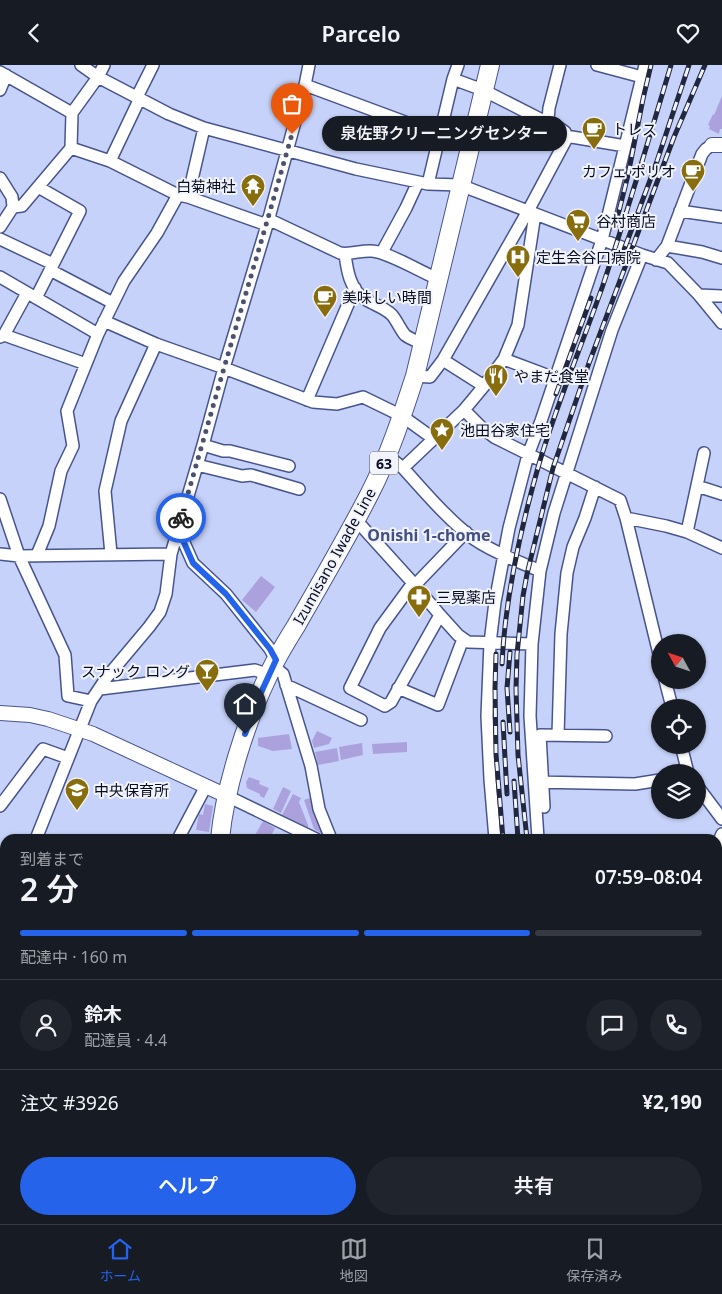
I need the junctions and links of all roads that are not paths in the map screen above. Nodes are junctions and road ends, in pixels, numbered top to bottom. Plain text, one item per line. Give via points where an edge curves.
1 (81, 65) edge
2 (104, 65) edge
3 (153, 65) edge
4 (309, 65) edge
5 (458, 65) edge
6 (490, 65) edge
7 (560, 65) edge
8 (597, 65) edge
9 (645, 65) edge
10 (4, 72) edge
11 (98, 77) junction
12 (642, 77) junction
13 (453, 79) junction
14 (305, 85) junction
15 (0, 90) edge
16 (484, 90) junction
17 (138, 98) junction
18 (72, 113) junction
19 (548, 120) junction
20 (204, 128) junction
21 (440, 135) junction
22 (566, 135) junction
23 (717, 145) edge
24 (625, 146) junction
25 (71, 148) junction
26 (287, 150) junction
27 (110, 161) junction
28 (0, 177) edge
29 (423, 183) junction
30 (460, 185) junction
31 (38, 187) junction
32 (183, 196) junction
33 (13, 207) junction
34 (680, 211) junction
35 (532, 213) junction
36 (722, 217) edge
37 (267, 222) junction
38 (0, 227) edge
39 (0, 239) edge
40 (602, 240) junction
41 (667, 247) junction
42 (382, 252) junction
43 (345, 254) junction
44 (642, 255) junction
45 (722, 258) edge
46 (656, 259) junction
47 (52, 267) junction
48 (0, 277) edge
49 (438, 279) junction
50 (354, 289) junction
51 (31, 295) junction
52 (700, 295) junction
53 (722, 296) edge
54 (113, 303) junction
55 (104, 321) junction
56 (722, 323) edge
57 (98, 334) junction
58 (2, 336) edge
59 (156, 344) junction
60 (422, 344) junction
61 (504, 359) junction
62 (443, 360) junction
63 (86, 364) junction
64 (224, 368) junction
65 (415, 376) junction
66 (549, 376) dead end
67 (484, 386) junction
68 (307, 399) junction
69 (464, 410) junction
70 (402, 416) junction
71 (434, 439) junction
72 (203, 445) junction
73 (704, 453) dead end
74 (528, 455) junction
75 (388, 456) junction
76 (197, 465) junction
77 (289, 467) dead end
78 (403, 468) junction
79 (566, 473) junction
80 (698, 486) junction
81 (595, 487) junction
82 (299, 489) dead end
83 (722, 494) edge
84 (0, 499) edge
85 (626, 518) junction
86 (356, 520) junction
87 (178, 529) junction
88 (466, 532) junction
89 (687, 533) junction
90 (722, 548) edge
91 (0, 554) edge
92 (111, 554) junction
93 (171, 554) junction
94 (37, 555) junction
95 (19, 556) junction
96 (505, 556) junction
97 (540, 571) junction
98 (414, 584) junction
99 (440, 615) junction
100 (654, 634) edge
101 (463, 639) junction
102 (490, 643) junction
103 (532, 645) junction
104 (273, 667) junction
105 (286, 685) junction
106 (398, 688) junction
107 (100, 689) junction
108 (91, 701) junction
109 (0, 713) edge
110 (360, 720) dead end
111 (79, 729) junction
112 (558, 735) junction
113 (606, 736) dead end
114 (68, 758) junction
115 (651, 781) edge
116 (538, 783) junction
117 (206, 786) junction
118 (227, 796) junction
119 (706, 798) edge
120 (0, 806) edge
121 (544, 807) dead end
122 (722, 819) edge
123 (38, 834) edge
124 (181, 834) edge
125 (221, 834) edge
126 (306, 834) edge
127 (329, 834) edge
128 (496, 834) edge
129 (538, 834) edge

1 - 11 street
2 - 11 street
3 - 17 street
4 - 14 street
5 - 13 street
6 - 16 main road, Izumisano Iwade Line / 63
7 - 19 street
8 - 12 street
9 - 12 street
10 - 15 street
10 - 18 street
11 - 17 street
11 - 18 street
12 - 24 street
13 - 16 street
13 - 21 street
14 - 21 street
14 - 26 street
16 - 19 street
16 - 30 main road, Izumisano Iwade Line / 63
17 - 20 street
17 - 27 street
18 - 25 street
19 - 22 street
20 - 26 street
20 - 32 street
21 - 29 street
22 - 24 street
22 - 35 street
23 - 34 street via 702,154
24 - 40 street
25 - 27 street
25 - 31 street
26 - 29 street
26 - 37 street
27 - 32 street
28 - 33 street via 12,197
29 - 30 street
29 - 42 street
30 - 35 street
30 - 49 main road, Izumisano Iwade Line / 63
31 - 33 street via 22,206
31 - 47 street via 80,211
32 - 37 street
32 - 54 street via 124,281
33 - 38 street
34 - 36 street
34 - 41 street
35 - 40 street
35 - 61 street via 518,325
35 - 62 street
37 - 43 street
37 - 64 street
39 - 47 street
40 - 44 street
40 - 74 street
41 - 45 street via 702,251
41 - 46 street
42 - 43 street
42 - 49 street
43 - 50 street
44 - 46 street
44 - 79 street via 612,330
46 - 52 street via 668,263
47 - 51 street
47 - 54 street
48 - 51 street
49 - 60 main road, Izumisano Iwade Line / 63
50 - 60 street via 392,315 405,335
50 - 68 street
51 - 57 street
51 - 58 street
52 - 53 street
52 - 56 street
54 - 55 street
55 - 57 street
55 - 59 street
57 - 63 street
58 - 63 street
59 - 64 street
59 - 92 street via 121,421 105,491
60 - 65 main road, Izumisano Iwade Line / 63
61 - 66 street
61 - 67 street
62 - 65 street via 430,377
62 - 67 street
63 - 94 street via 67,411 73,446 61,471 49,526
64 - 68 street
64 - 72 street
65 - 70 main road, Izumisano Iwade Line / 63
67 - 69 street
68 - 70 street via 337,403 364,397
69 - 71 street
69 - 74 street via 494,437
70 - 71 street
70 - 75 main road, Izumisano Iwade Line / 63
71 - 78 street
72 - 76 street
72 - 77 street
73 - 80 street
74 - 79 street
74 - 96 street
75 - 78 street
75 - 86 main road, Izumisano Iwade Line / 63
76 - 82 street via 242,476 251,475
76 - 87 street
78 - 88 street
79 - 81 street
79 - 97 street
80 - 83 street
80 - 89 street
81 - 85 street via 620,500
81 - 112 street via 567,573 561,634
84 - 95 street
85 - 89 street
85 - 100 street
86 - 98 street
86 - 104 main road, Izumisano Iwade Line / 63
87 - 93 street
87 - 104 street via 193,563 226,594 270,649
88 - 96 street
88 - 98 street
89 - 90 street
91 - 95 street
92 - 93 street
92 - 94 street
93 - 107 street via 166,594 160,612
94 - 95 street
95 - 108 street via 64,655 68,695
96 - 97 street
96 - 102 street
97 - 103 street
98 - 99 street
98 - 106 street via 380,628 350,688 385,706 391,702
99 - 101 street
99 - 106 street
101 - 102 street
101 - 106 street via 438,705
102 - 103 street
102 - 128 street via 487,716
103 - 116 street via 530,716
104 - 105 street via 283,674
104 - 107 street
104 - 118 main road, Izumisano Iwade Line / 63 via 239,753
105 - 110 street
105 - 127 street via 311,766 319,809
107 - 108 street
108 - 111 street
109 - 111 street via 30,715
111 - 114 street
111 - 117 street
112 - 113 street
112 - 116 street via 540,735
114 - 120 street via 43,749
114 - 123 street
115 - 116 street
116 - 121 street
116 - 129 street
117 - 118 street
117 - 124 street
118 - 125 main road, Izumisano Iwade Line / 63
118 - 126 street
119 - 122 street

